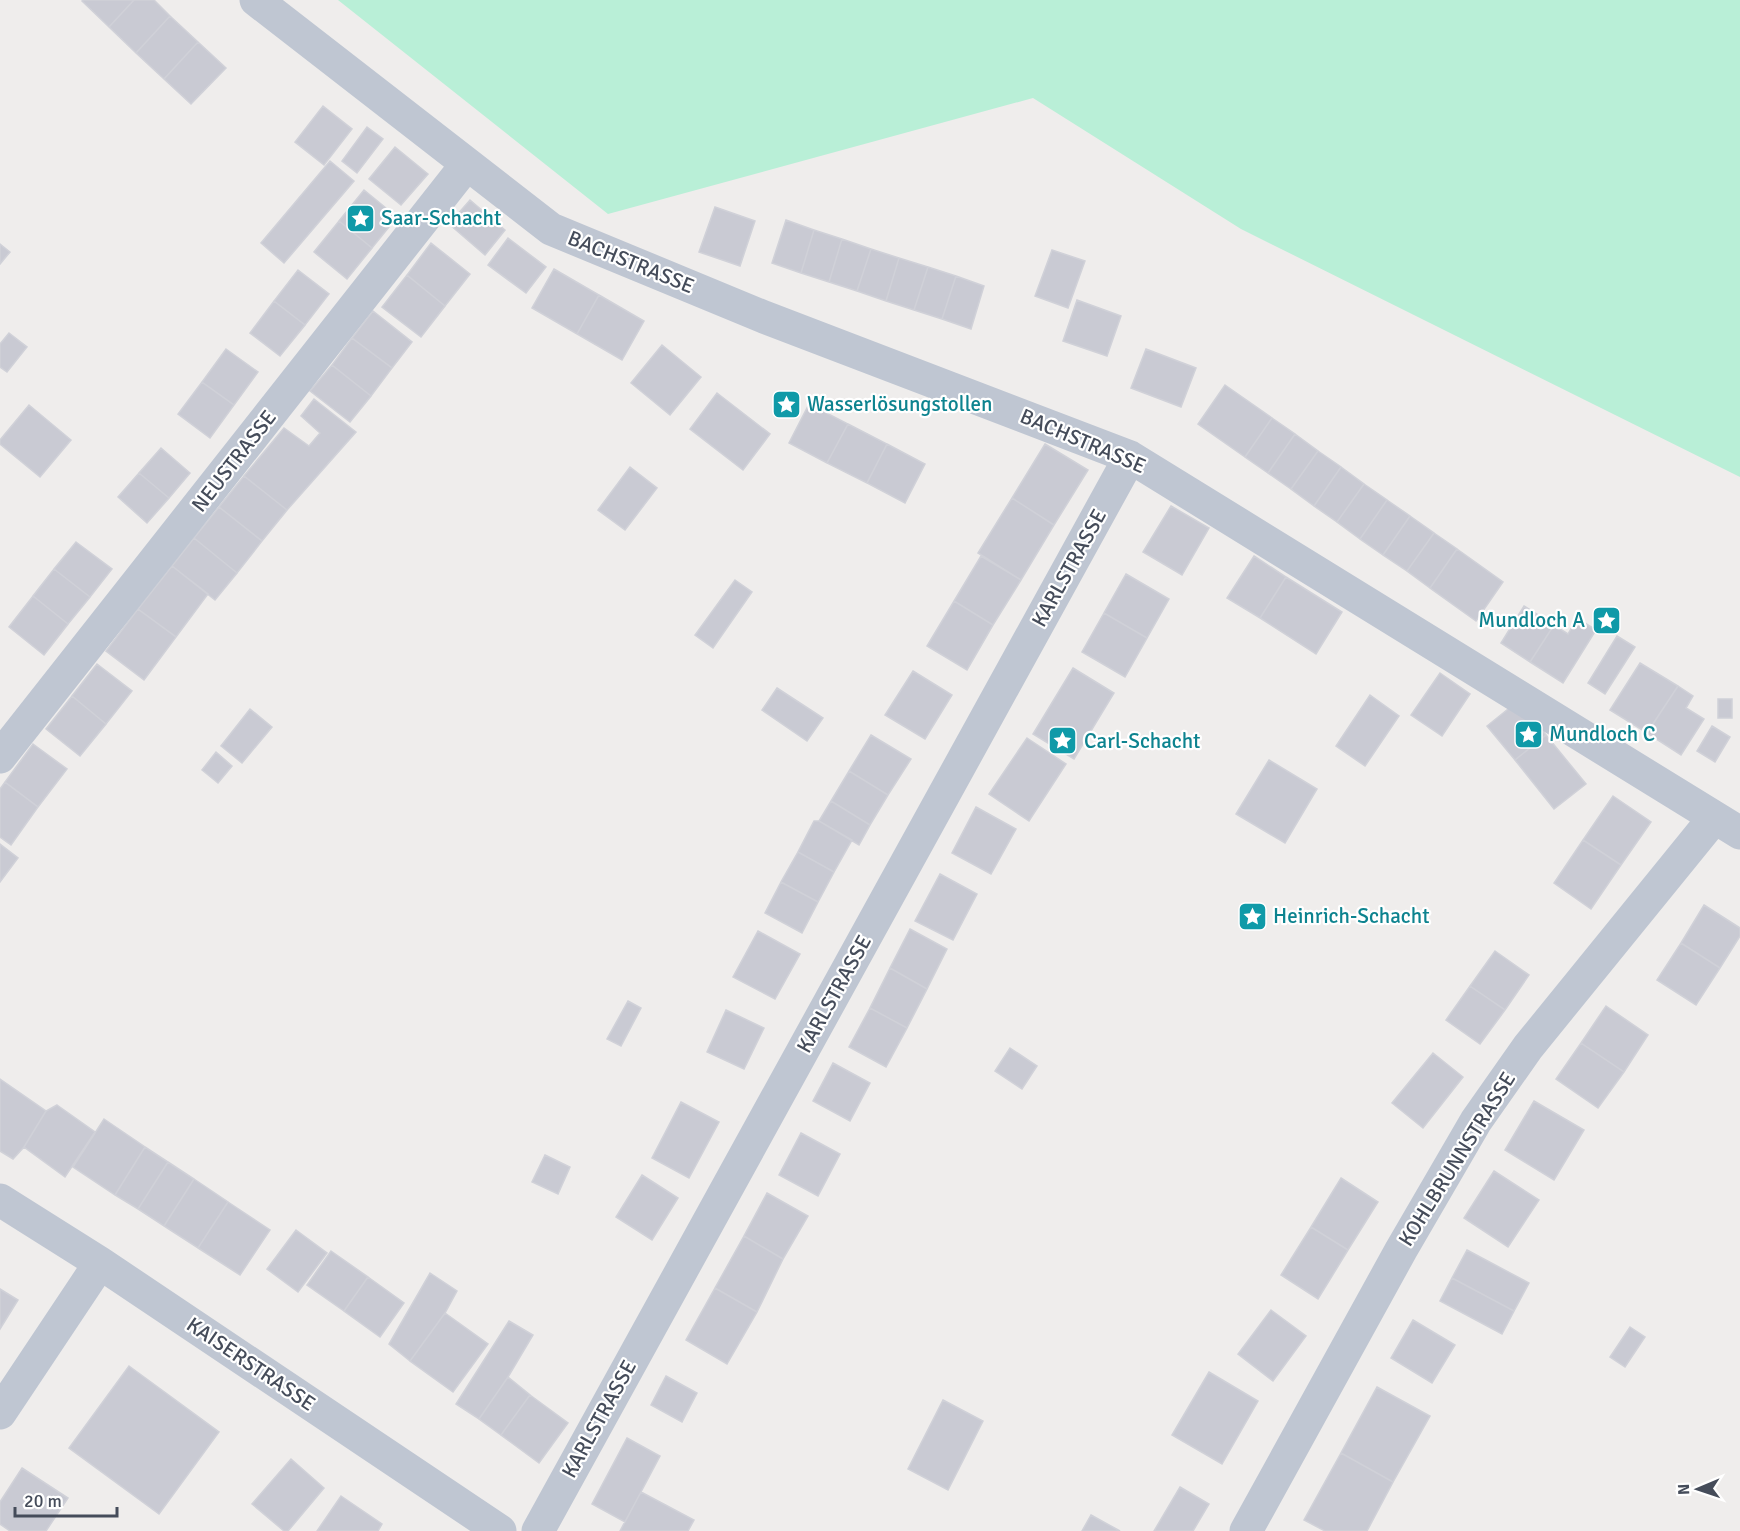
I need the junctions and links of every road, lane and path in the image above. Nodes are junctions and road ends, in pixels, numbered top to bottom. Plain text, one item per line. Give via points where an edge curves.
1 (256, 0) edge
2 (467, 164) junction
3 (1130, 456) junction
4 (0, 757) edge
5 (1727, 825) edge
6 (0, 1200) edge
7 (100, 1263) junction
8 (0, 1413) edge
9 (500, 1531) edge
10 (538, 1531) edge
11 (1246, 1531) edge

1 - 2 street, BACHSTRASSE
2 - 3 street, BACHSTRASSE via 551,229 764,316
2 - 4 street, NEUSTRASSE
3 - 5 street, BACHSTRASSE
3 - 10 street, KARLSTRASSE
5 - 11 street, KOHLBRUNNSTRASSE via 1528,1047 1476,1121
6 - 7 street, KAISERSTRASSE
7 - 8 street
7 - 9 street, KAISERSTRASSE

